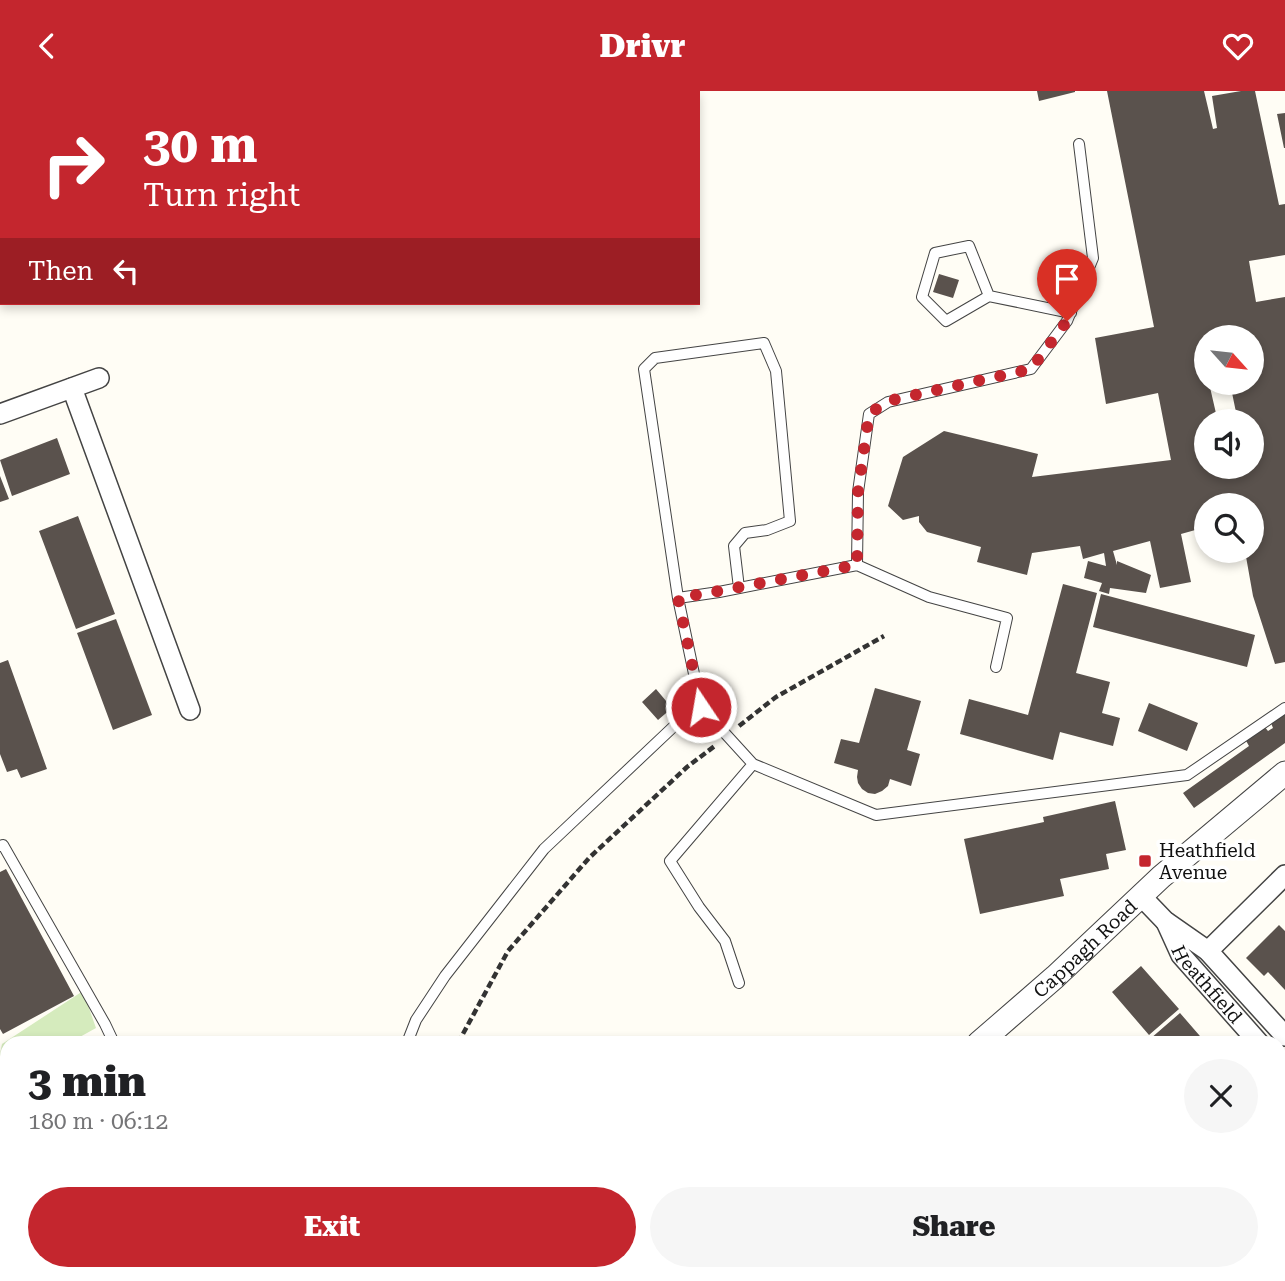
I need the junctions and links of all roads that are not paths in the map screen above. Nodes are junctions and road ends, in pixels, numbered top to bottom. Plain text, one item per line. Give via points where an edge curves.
1 (1079, 143) dead end
2 (989, 296) junction
3 (1071, 313) junction
4 (99, 378) dead end
5 (72, 387) junction
6 (0, 414) edge
7 (857, 565) junction
8 (739, 588) junction
9 (678, 598) junction
10 (996, 667) dead end
11 (701, 707) junction
12 (1285, 708) edge
13 (190, 710) dead end
14 (753, 764) junction
15 (1285, 773) edge
16 (0, 846) edge
17 (1285, 875) edge
18 (1141, 896) junction
19 (1165, 921) junction
20 (1208, 951) junction
21 (739, 983) dead end
22 (111, 1036) edge
23 (410, 1036) edge
24 (987, 1036) edge
25 (1253, 1036) edge
26 (1285, 1036) edge

1 - 3 lane via 1093,258
2 - 2 lane via 946,321 922,297 935,253 968,246
2 - 3 lane
3 - 7 lane via 1031,369 888,401 869,414 858,492
4 - 5 street
5 - 6 street
5 - 13 street
7 - 8 lane
7 - 10 lane via 929,597 1007,618
8 - 9 lane
8 - 9 lane via 734,546 745,533 790,521 776,371 764,343 655,358 644,369
9 - 11 lane
11 - 14 lane
11 - 23 lane via 689,712 544,849 445,976
12 - 14 lane via 1188,775 876,815
14 - 21 lane via 670,861 725,940
15 - 18 street, Cappagh Road
16 - 22 lane
17 - 20 street, Heathfield
18 - 19 street, Heathfield
18 - 24 street, Cappagh Road
19 - 20 street, Heathfield
19 - 25 street, Heathfield via 1181,955
20 - 26 street, Heathfield

